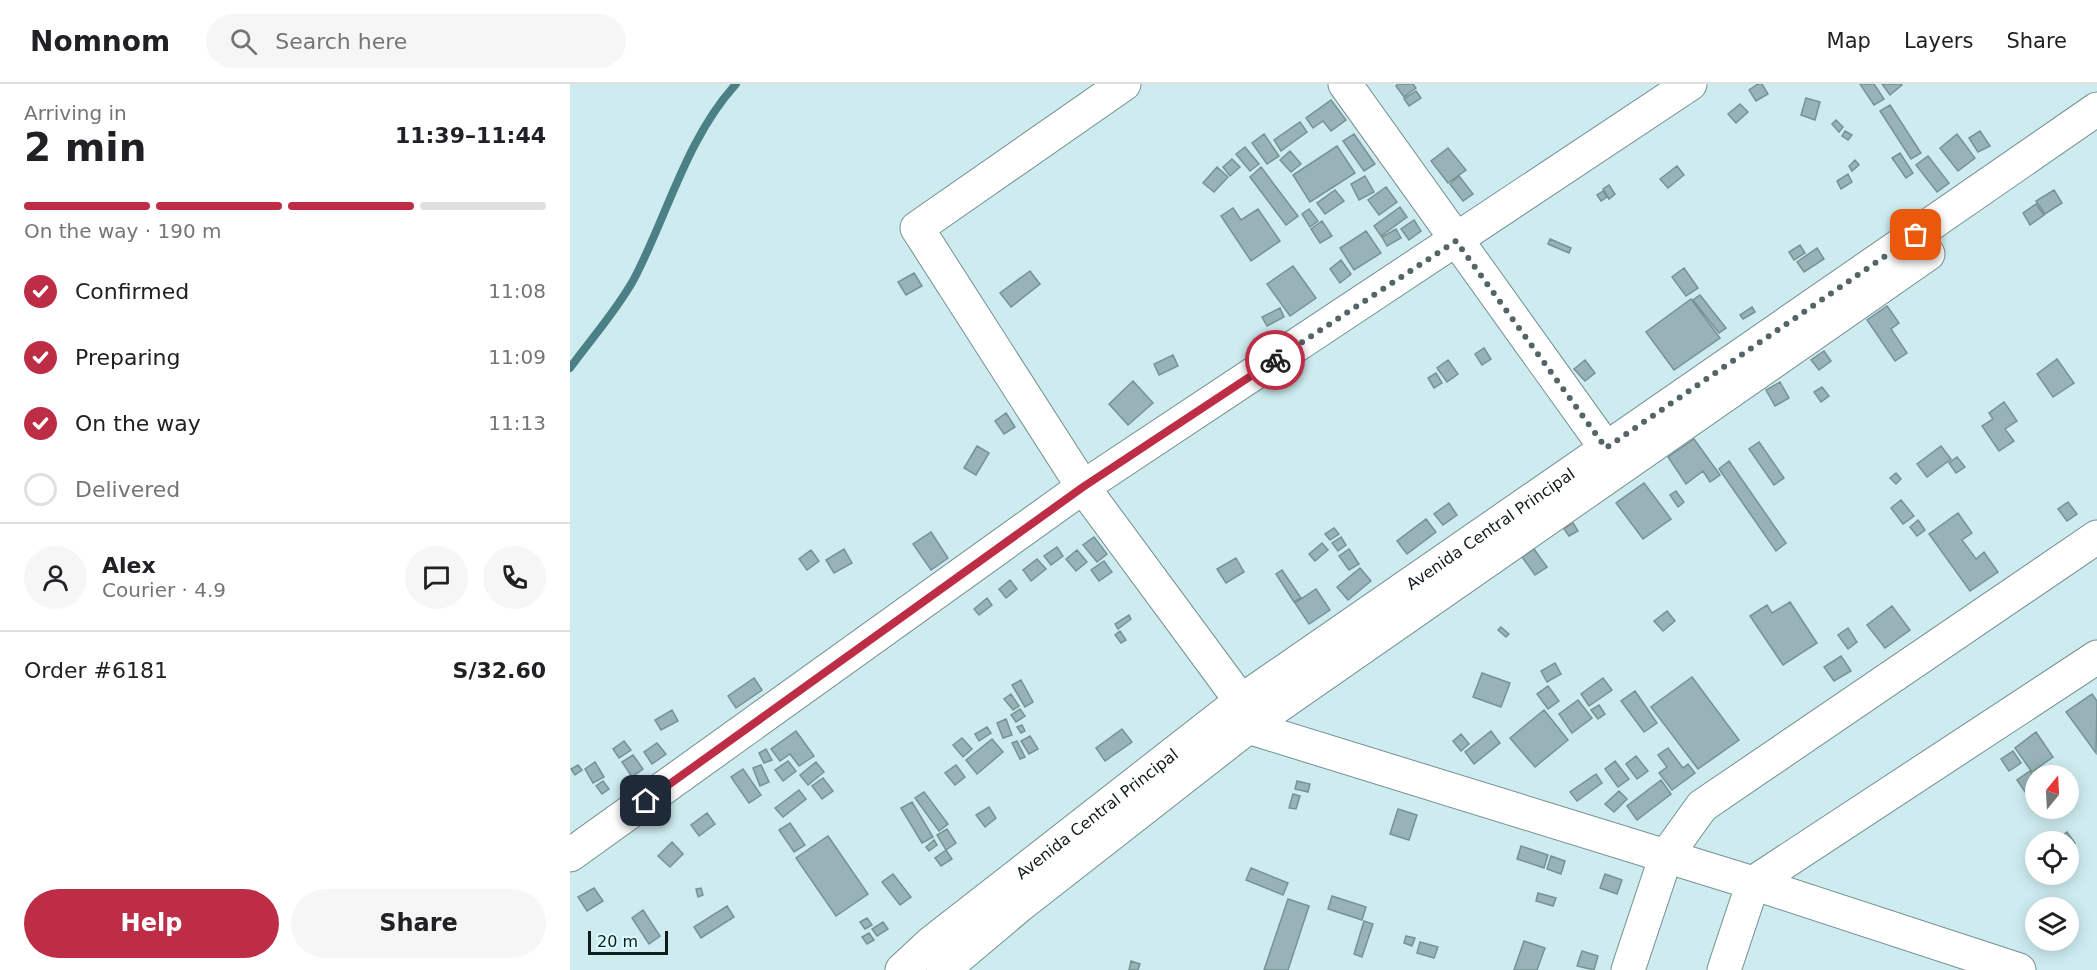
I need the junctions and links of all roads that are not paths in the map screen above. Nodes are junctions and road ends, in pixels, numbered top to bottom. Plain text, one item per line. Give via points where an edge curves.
1 (1124, 84) edge
2 (1345, 84) edge
3 (1690, 84) edge
4 (2097, 109) edge
5 (2097, 136) edge
6 (1456, 241) junction
7 (1613, 458) junction
8 (1083, 487) junction
9 (2097, 537) edge
10 (2097, 657) edge
11 (1245, 714) junction
12 (570, 855) edge
13 (1666, 856) junction
14 (1753, 882) junction
15 (953, 968) edge
16 (902, 970) edge
17 (1628, 970) edge
18 (1724, 970) edge
19 (2019, 970) edge

1 - 8 street via 917,228
2 - 6 street
3 - 6 street
4 - 7 street, Avenida Central Principal
5 - 7 street, Avenida Central Principal
6 - 7 street
6 - 8 street
7 - 11 street, Avenida Central Principal
8 - 11 street
8 - 12 street
9 - 13 street via 1702,806
10 - 14 street
11 - 13 street
11 - 15 street, Avenida Central Principal
11 - 16 street, Avenida Central Principal via 931,943
13 - 14 street
13 - 17 street
14 - 18 street
14 - 19 street

